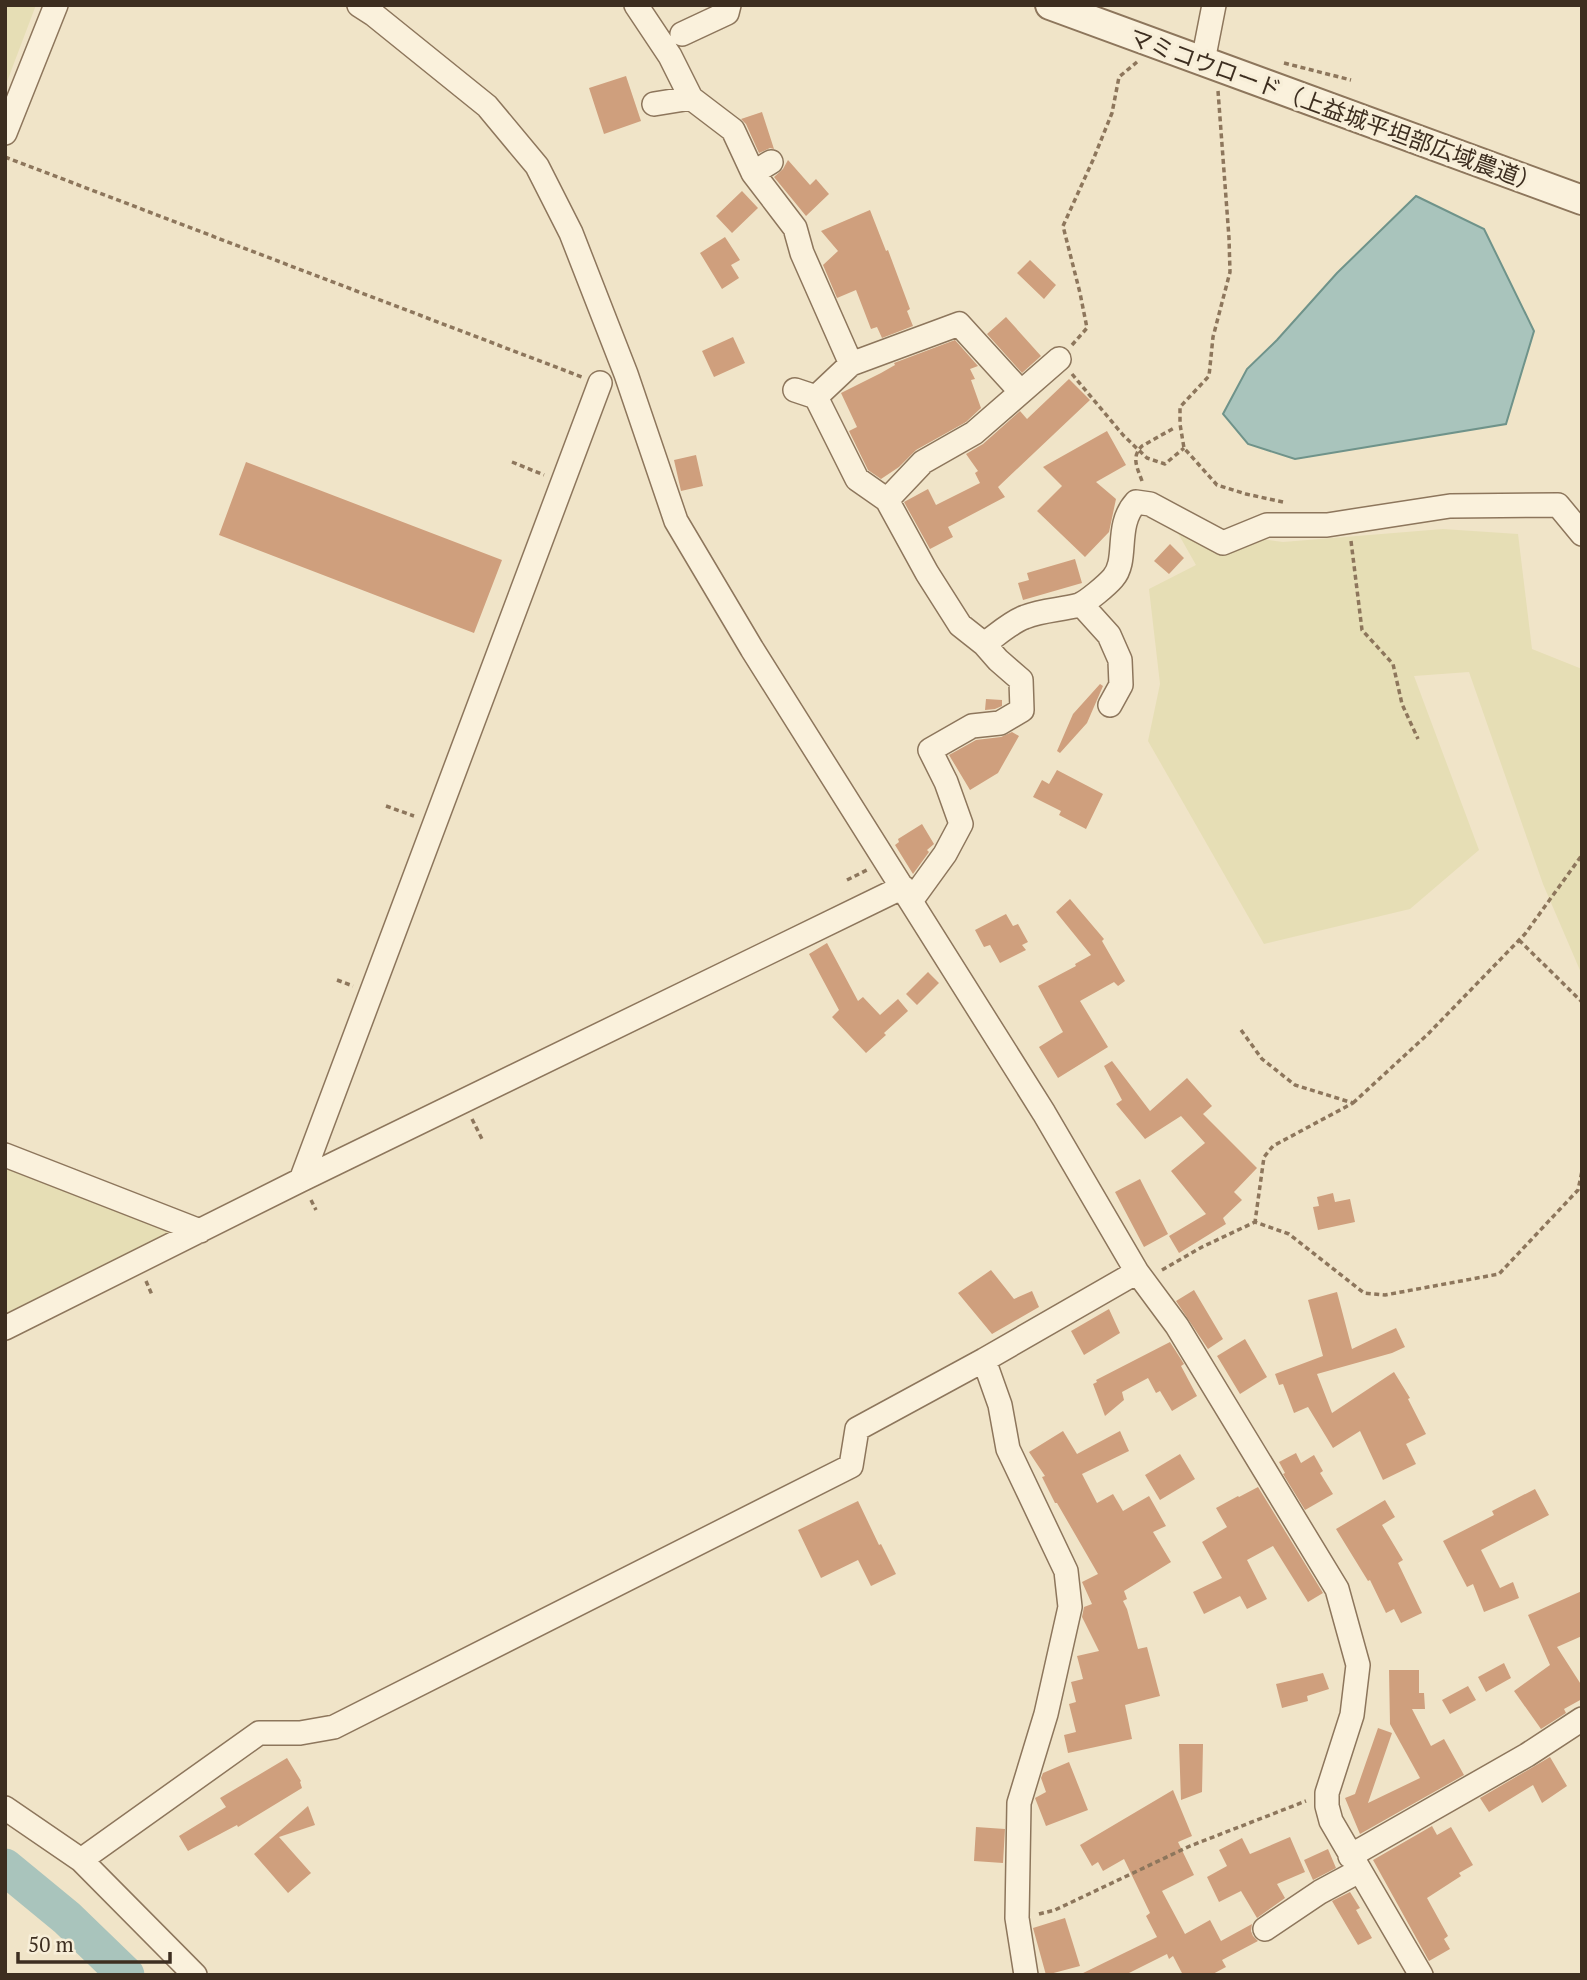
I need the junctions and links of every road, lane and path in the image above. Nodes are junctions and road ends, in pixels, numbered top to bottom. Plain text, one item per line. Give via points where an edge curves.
1 (56, 5) edge
2 (359, 5) edge
3 (636, 5) edge
4 (729, 5) edge
5 (1050, 5) edge
6 (1214, 5) edge
7 (682, 34) dead end
8 (1158, 45) junction
9 (1210, 64) junction
10 (691, 98) junction
11 (654, 104) dead end
12 (5, 134) edge
13 (5, 158) edge
14 (1582, 200) edge
15 (1059, 359) junction
16 (851, 364) junction
17 (600, 383) joint
18 (1021, 392) junction
19 (1174, 428) dead end
20 (1184, 448) junction
21 (1138, 450) junction
22 (512, 462) dead end
23 (562, 483) junction
24 (887, 500) junction
25 (1150, 504) junction
26 (1292, 504) dead end
27 (1348, 521) junction
28 (1582, 534) edge
29 (1081, 604) junction
30 (984, 644) junction
31 (1110, 705) dead end
32 (1418, 739) dead end
33 (386, 806) dead end
34 (435, 823) junction
35 (1582, 855) edge
36 (907, 894) junction
37 (1519, 940) junction
38 (1582, 1002) edge
39 (1241, 1030) dead end
40 (1353, 1103) junction
41 (5, 1155) edge
42 (1582, 1171) edge
43 (301, 1180) junction
44 (1255, 1223) junction
45 (200, 1231) junction
46 (1140, 1276) junction
47 (5, 1328) edge
48 (984, 1360) junction
49 (1582, 1719) edge
50 (1327, 1793) junction
51 (5, 1808) edge
52 (81, 1860) junction
53 (1354, 1863) junction
54 (1017, 1918) junction
55 (1265, 1929) dead end
56 (195, 1975) edge
57 (1026, 1975) edge
58 (1421, 1975) edge

1 - 12 street
2 - 36 street via 487,106 537,166 571,233 676,521
3 - 10 street
4 - 7 street via 727,13
5 - 8 street, マミコウロード（上益城平坦部広域農道）
6 - 9 street
8 - 9 street, マミコウロード（上益城平坦部広域農道）
8 - 15 path via 1119,77 1112,113 1063,226 1087,328
9 - 14 street, マミコウロード（上益城平坦部広域農道）
9 - 20 path via 1230,272 1213,337 1209,376 1180,407
10 - 11 street
10 - 16 street via 733,130 762,168 795,228
13 - 17 path
15 - 18 street
15 - 21 path
16 - 18 street via 959,324
16 - 24 street via 806,394 857,479
17 - 23 street
18 - 24 street via 974,433 923,462
19 - 21 path
20 - 21 path via 1164,464
20 - 26 path via 1217,485
21 - 25 path via 1135,460
22 - 23 path
23 - 34 street
24 - 30 street via 960,625
25 - 27 street via 1223,543 1267,525
25 - 29 street via 1136,502 1127,512 1115,576
27 - 28 street via 1450,506 1558,505
27 - 32 path via 1362,630 1393,664 1402,704
29 - 30 street via 1023,617
29 - 31 street via 1109,635 1120,660 1121,685
30 - 36 street via 1021,680 1022,710 1000,723 972,726 920,749 946,782 961,824 944,854
33 - 34 path
34 - 43 street
35 - 37 path
36 - 43 street
36 - 46 street
37 - 38 path
37 - 40 path
39 - 40 path via 1262,1059 1295,1085
40 - 44 path via 1273,1146 1264,1157
41 - 45 street
42 - 44 path via 1578,1190 1499,1274 1385,1295 1364,1293 1289,1234
43 - 45 street
44 - 46 path
45 - 47 street
46 - 48 street
46 - 50 street via 1177,1326 1337,1589 1358,1664 1352,1715
48 - 52 street via 857,1429 851,1466 334,1727 259,1733
48 - 54 street via 1000,1405 1008,1449 1066,1571 1070,1607 1046,1714 1019,1803
49 - 53 street
50 - 53 street via 1331,1821
50 - 54 path via 1190,1846 1055,1910
51 - 52 street
52 - 56 street
53 - 55 street
53 - 58 street
54 - 57 street

